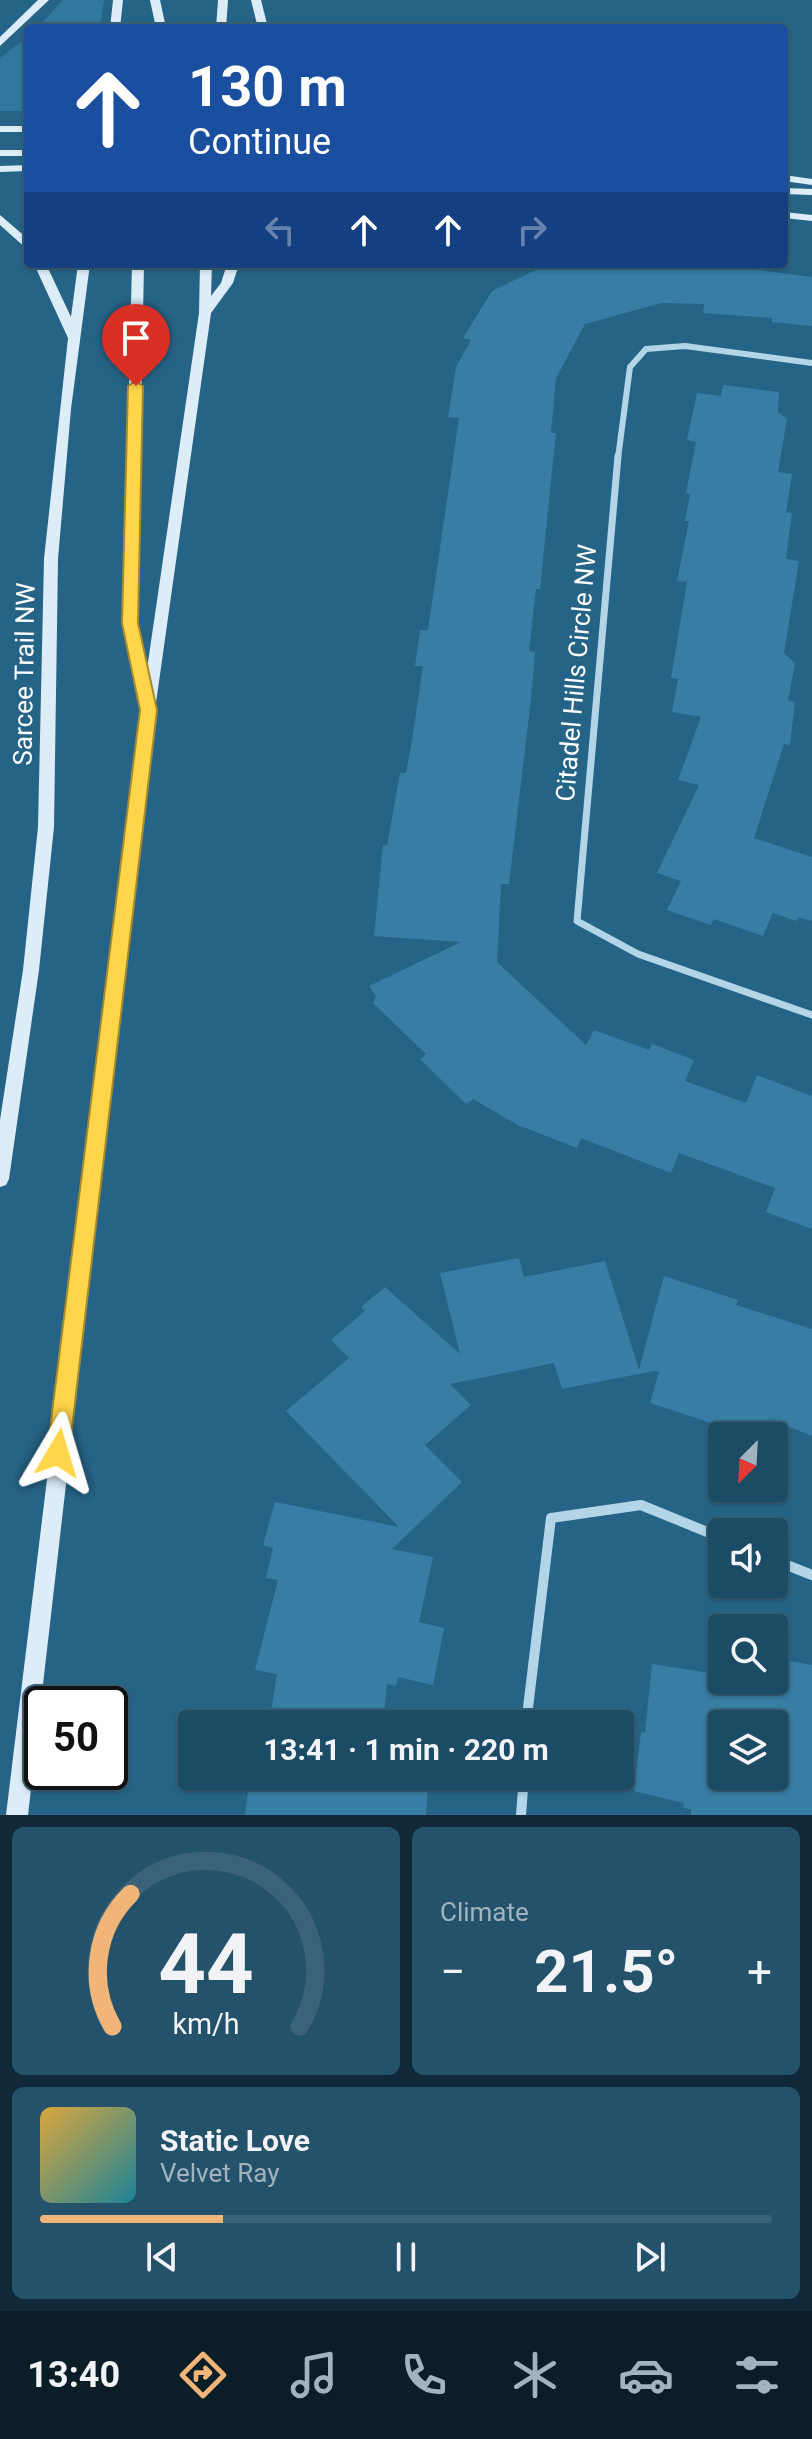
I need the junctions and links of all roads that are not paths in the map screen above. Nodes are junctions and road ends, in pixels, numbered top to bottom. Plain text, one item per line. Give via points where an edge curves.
1 (44, 0) edge
2 (118, 0) edge
3 (155, 0) edge
4 (223, 0) edge
5 (256, 0) edge
6 (115, 24) edge
7 (160, 24) edge
8 (221, 24) edge
9 (262, 24) edge
10 (0, 43) edge
11 (0, 129) edge
12 (24, 129) edge
13 (0, 153) edge
14 (24, 153) edge
15 (24, 168) edge
16 (0, 169) edge
17 (788, 179) edge
18 (812, 182) edge
19 (788, 191) edge
20 (812, 192) edge
21 (788, 215) edge
22 (0, 218) edge
23 (812, 218) edge
24 (24, 242) edge
25 (42, 268) edge
26 (84, 268) edge
27 (138, 268) edge
28 (206, 268) edge
29 (232, 268) edge
30 (205, 313) junction
31 (75, 340) junction
32 (812, 363) edge
33 (148, 710) junction
34 (812, 1015) edge
35 (0, 1179) edge
36 (708, 1532) edge
37 (788, 1566) edge
38 (812, 1575) edge
39 (528, 1710) edge
40 (523, 1790) edge
41 (17, 1815) edge
42 (521, 1815) edge

1 - 10 main road
2 - 6 main road
3 - 7 main road
4 - 8 main road
5 - 9 main road
11 - 12 main road
13 - 14 main road
15 - 16 main road
17 - 18 main road
19 - 20 main road
21 - 23 main road
22 - 24 main road
25 - 31 main road
26 - 31 main road, Sarcee Trail NW
27 - 33 main road via 130,623
28 - 30 main road
29 - 30 main road
30 - 33 main road
31 - 35 main road, Sarcee Trail NW via 51,559 46,827
32 - 34 street, Citadel Hills Circle NW via 685,346 646,349 630,367 611,511 577,921 638,954
33 - 41 main road
36 - 39 street via 641,1505 551,1518
37 - 38 street
40 - 42 street

